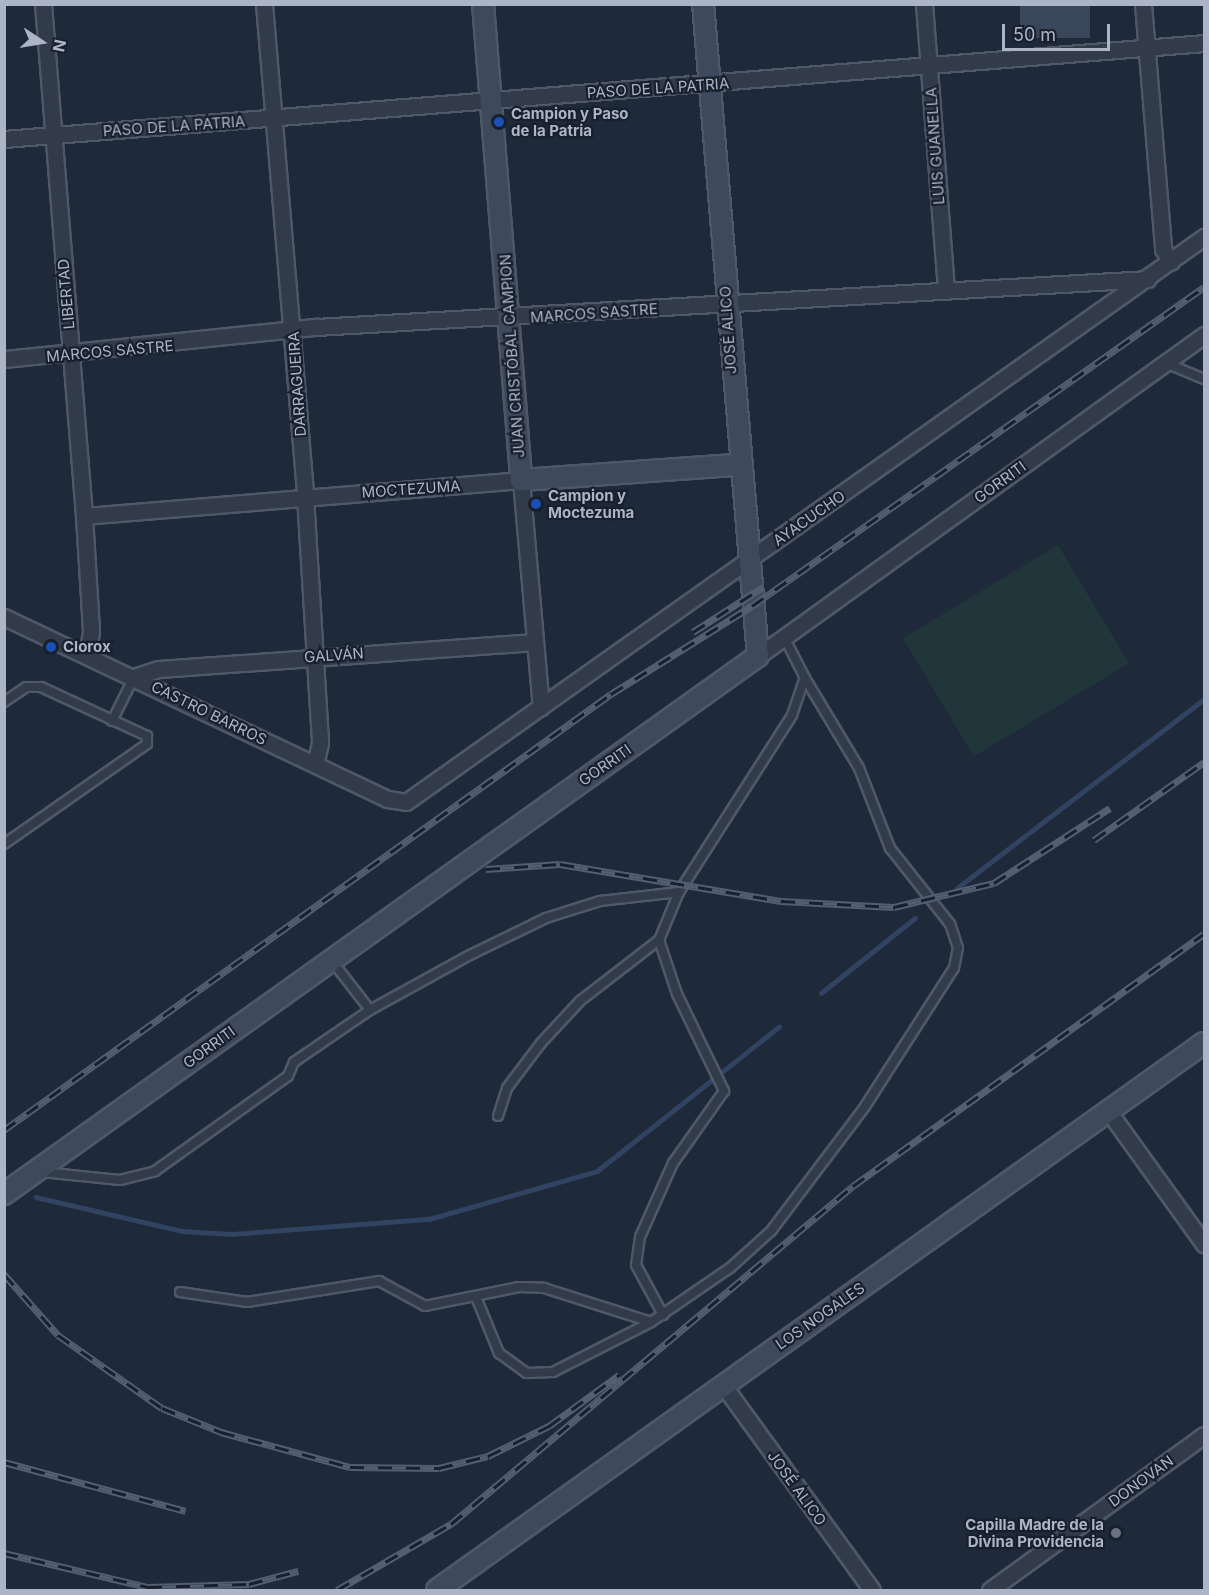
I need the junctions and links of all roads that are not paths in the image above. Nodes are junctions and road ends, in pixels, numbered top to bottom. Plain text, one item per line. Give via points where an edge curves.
1 (43, 4) edge
2 (264, 4) edge
3 (483, 4) edge
4 (703, 4) edge
5 (924, 4) edge
6 (1143, 4) edge
7 (1204, 43) edge
8 (1146, 48) junction
9 (929, 66) junction
10 (709, 84) junction
11 (492, 100) junction
12 (272, 119) junction
13 (53, 136) junction
14 (4, 139) edge
15 (1204, 237) edge
16 (1172, 262) junction
17 (1148, 279) junction
18 (946, 288) junction
19 (726, 305) junction
20 (508, 319) junction
21 (293, 331) junction
22 (1204, 335) edge
23 (71, 354) junction
24 (4, 359) edge
25 (1166, 363) junction
26 (1204, 379) edge
27 (738, 465) junction
28 (521, 480) junction
29 (305, 496) junction
30 (84, 516) junction
31 (748, 562) junction
32 (4, 617) edge
33 (784, 637) junction
34 (535, 642) junction
35 (87, 656) junction
36 (315, 656) junction
37 (758, 656) junction
38 (134, 677) junction
39 (805, 678) junction
40 (4, 702) edge
41 (541, 707) junction
42 (112, 721) junction
43 (315, 764) junction
44 (413, 798) joint
45 (4, 844) edge
46 (679, 892) junction
47 (659, 940) junction
48 (331, 960) junction
49 (370, 1010) junction
50 (1204, 1043) edge
51 (1109, 1112) junction
52 (498, 1116) dead end
53 (36, 1172) junction
54 (4, 1194) edge
55 (1204, 1244) edge
56 (180, 1292) dead end
57 (476, 1297) junction
58 (663, 1315) junction
59 (651, 1322) junction
60 (723, 1385) junction
61 (1204, 1435) edge
62 (437, 1590) edge
63 (872, 1590) edge
64 (990, 1590) edge

1 - 13 street, LIBERTAD
2 - 12 street, DARRAGUEIRA
3 - 11 street, JUAN CRISTÓBAL CAMPION
4 - 10 street, JOSÉ ALICO
5 - 9 street, LUIS GUANELLA
6 - 8 street
7 - 8 street, PASO DE LA PATRIA
8 - 9 street, PASO DE LA PATRIA
8 - 16 street via 1163,249
9 - 10 street, PASO DE LA PATRIA
9 - 18 street, LUIS GUANELLA
10 - 11 street, PASO DE LA PATRIA
10 - 19 street, JOSÉ ALICO
11 - 12 street, PASO DE LA PATRIA
11 - 20 street, JUAN CRISTÓBAL CAMPION
12 - 13 street, PASO DE LA PATRIA
12 - 21 street, DARRAGUEIRA
13 - 14 street, PASO DE LA PATRIA
13 - 23 street, LIBERTAD
15 - 16 street, AYACUCHO
16 - 17 street, AYACUCHO
17 - 18 street, MARCOS SASTRE
17 - 31 street, AYACUCHO
18 - 19 street, MARCOS SASTRE
19 - 20 street, MARCOS SASTRE
19 - 27 street, JOSÉ ALICO
20 - 21 street, MARCOS SASTRE
20 - 28 street, JUAN CRISTÓBAL CAMPION
21 - 23 street, MARCOS SASTRE
21 - 29 street, DARRAGUEIRA
22 - 25 street, GORRITI
23 - 24 street, MARCOS SASTRE
23 - 30 street, LIBERTAD
25 - 26 lane
25 - 33 street, GORRITI
27 - 28 street, MOCTEZUMA
27 - 31 street, JOSÉ ALICO
28 - 29 street, MOCTEZUMA
28 - 34 street, JUAN CRISTÓBAL CAMPION
29 - 30 street, MOCTEZUMA
29 - 36 street, DARRAGUEIRA
30 - 35 street, LIBERTAD via 91,632
31 - 37 street, JOSÉ ALICO
31 - 41 street, AYACUCHO
32 - 35 street, CASTRO BARROS
33 - 37 street, GORRITI
33 - 39 lane
34 - 36 street, GALVÁN
34 - 41 street, JUAN CRISTÓBAL CAMPION
35 - 38 street, CASTRO BARROS
36 - 38 street, GALVÁN via 159,669
36 - 43 street, DARRAGUEIRA via 320,743
37 - 48 street, GORRITI
38 - 42 lane
38 - 43 street, CASTRO BARROS
39 - 46 lane via 792,715
39 - 58 lane via 859,768 890,848 950,924 958,948 954,968 864,1108 771,1232
40 - 42 lane via 34,685
41 - 44 street, AYACUCHO
42 - 45 lane via 147,736 147,744
43 - 44 street, CASTRO BARROS via 388,799
46 - 47 lane
46 - 49 lane via 609,899 546,918
47 - 52 lane via 580,1001 541,1043 501,1096
47 - 58 lane via 712,1071 724,1091 673,1163 640,1237 636,1265
48 - 49 lane
48 - 53 street, GORRITI
49 - 53 lane via 155,1171 120,1180
50 - 51 street, LOS NOGALES
51 - 55 street
51 - 60 street, LOS NOGALES
53 - 54 street, GORRITI
56 - 57 lane via 247,1302 379,1281 425,1306
57 - 59 lane via 544,1288
57 - 59 lane via 499,1353 527,1373 553,1372
58 - 59 lane
60 - 62 street, LOS NOGALES
60 - 63 street, JOSÉ ALICO
61 - 64 street, DONOVAN

